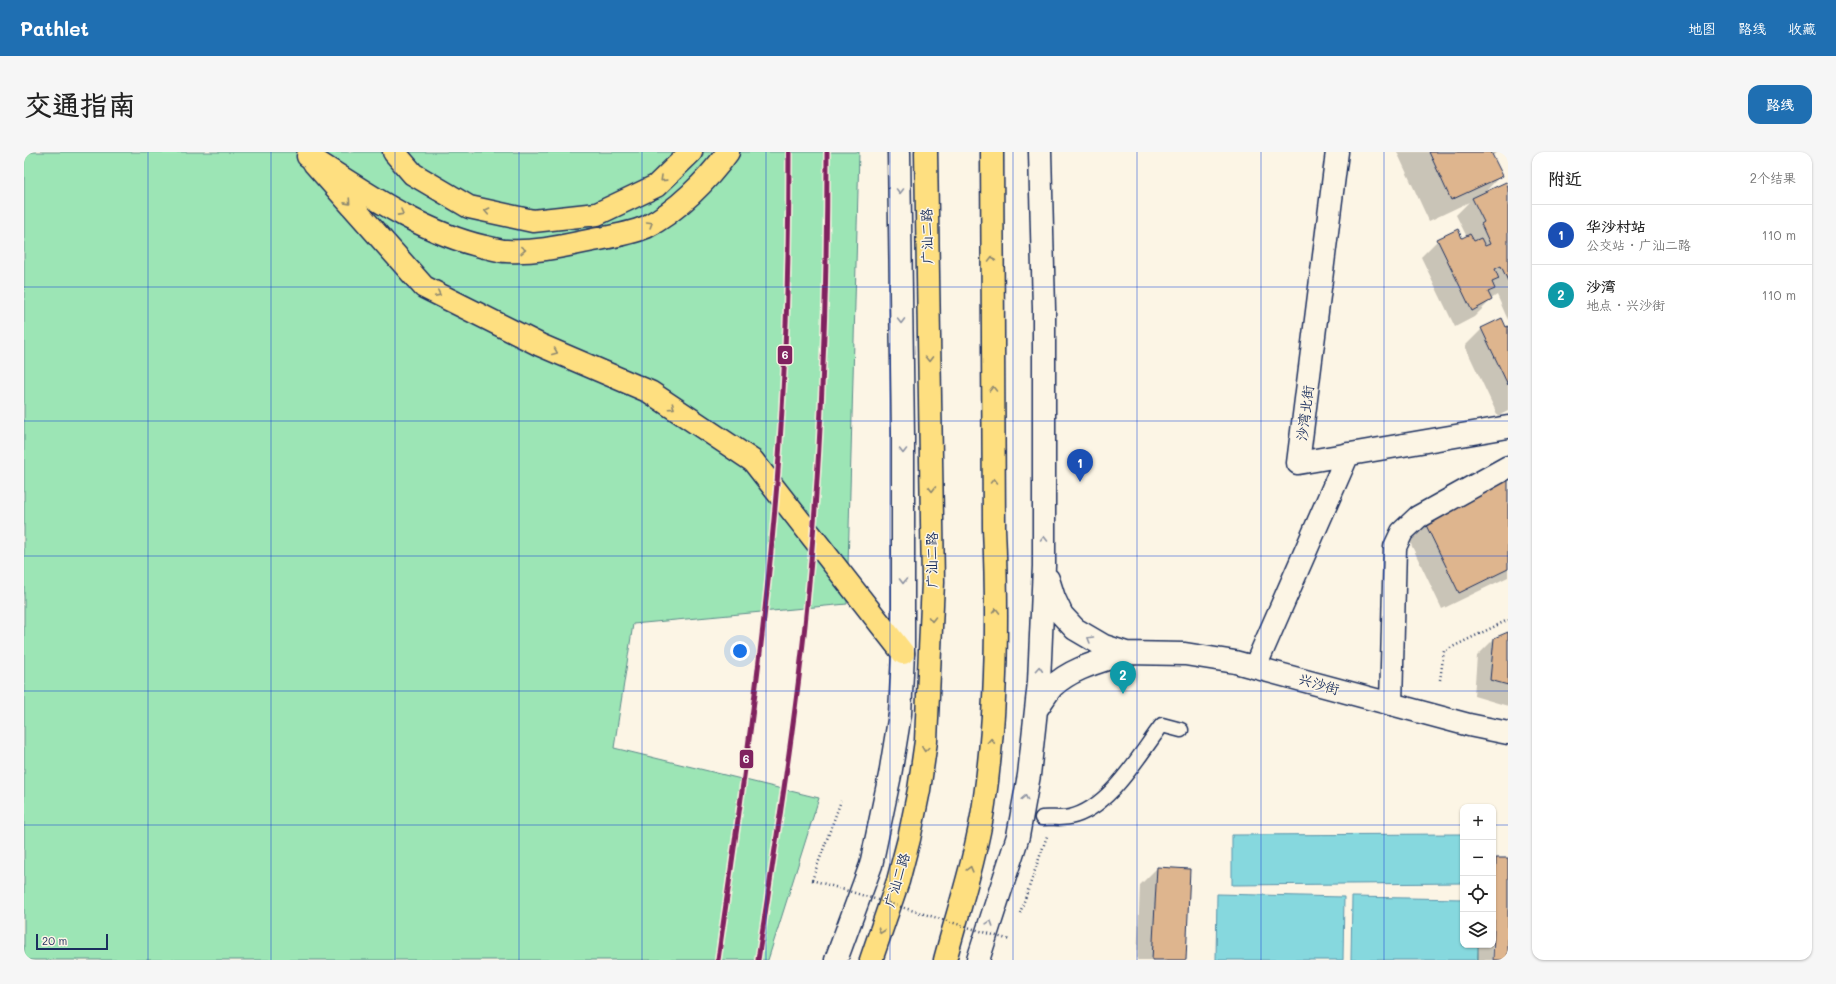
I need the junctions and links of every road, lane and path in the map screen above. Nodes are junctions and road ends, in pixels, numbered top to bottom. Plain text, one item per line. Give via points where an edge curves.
1 (394, 152) edge
2 (691, 152) edge
3 (728, 152) edge
4 (900, 152) edge
5 (926, 152) edge
6 (992, 152) edge
7 (1040, 152) edge
8 (1337, 152) edge
9 (305, 154) edge
10 (1508, 427) edge
11 (1348, 454) junction
12 (1508, 467) edge
13 (1044, 566) junction
14 (1508, 620) edge
15 (1126, 652) junction
16 (904, 653) junction
17 (1255, 667) junction
18 (1440, 680) dead end
19 (1392, 704) junction
20 (1035, 710) junction
21 (1181, 730) dead end
22 (1508, 733) edge
23 (840, 801) dead end
24 (1042, 818) dead end
25 (1048, 833) dead end
26 (1018, 919) dead end
27 (1013, 933) dead end
28 (836, 960) edge
29 (871, 960) edge
30 (945, 960) edge
31 (978, 960) edge

2 -> 1 main road via 656,186 598,214 533,221 469,207 413,174
9 -> 3 main road via 423,226 467,243 505,251 544,250 645,227 676,207 717,168
4 -> 16 street
5 -> 29 main road, 广汕二路 via 932,530 926,741 919,790 898,880
30 -> 6 main road via 973,858 984,805 990,750 997,586 994,520
13 -> 7 street via 1044,309
8 - 11 street, 沙湾北街 via 1298,463
9 -> 16 main road via 424,287 540,345 650,392 752,461
10 - 11 street, 沙湾北街
11 - 17 street
12 - 19 street via 1418,518 1402,532 1395,547
15 -> 13 street via 1104,646 1075,629 1054,598
20 -> 13 street via 1043,621
14 - 18 path via 1444,651
15 - 17 street, 兴沙街 via 1184,654
15 - 20 street via 1071,674 1053,687
16 - 28 street via 900,714 871,865
17 - 19 street, 兴沙街
19 - 22 street, 兴沙街
31 -> 20 street via 1018,836 1029,775
21 - 24 lane via 1162,725 1109,795 1091,809 1070,817
23 - 27 path, bridge via 812,880 1010,940
25 - 26 path

